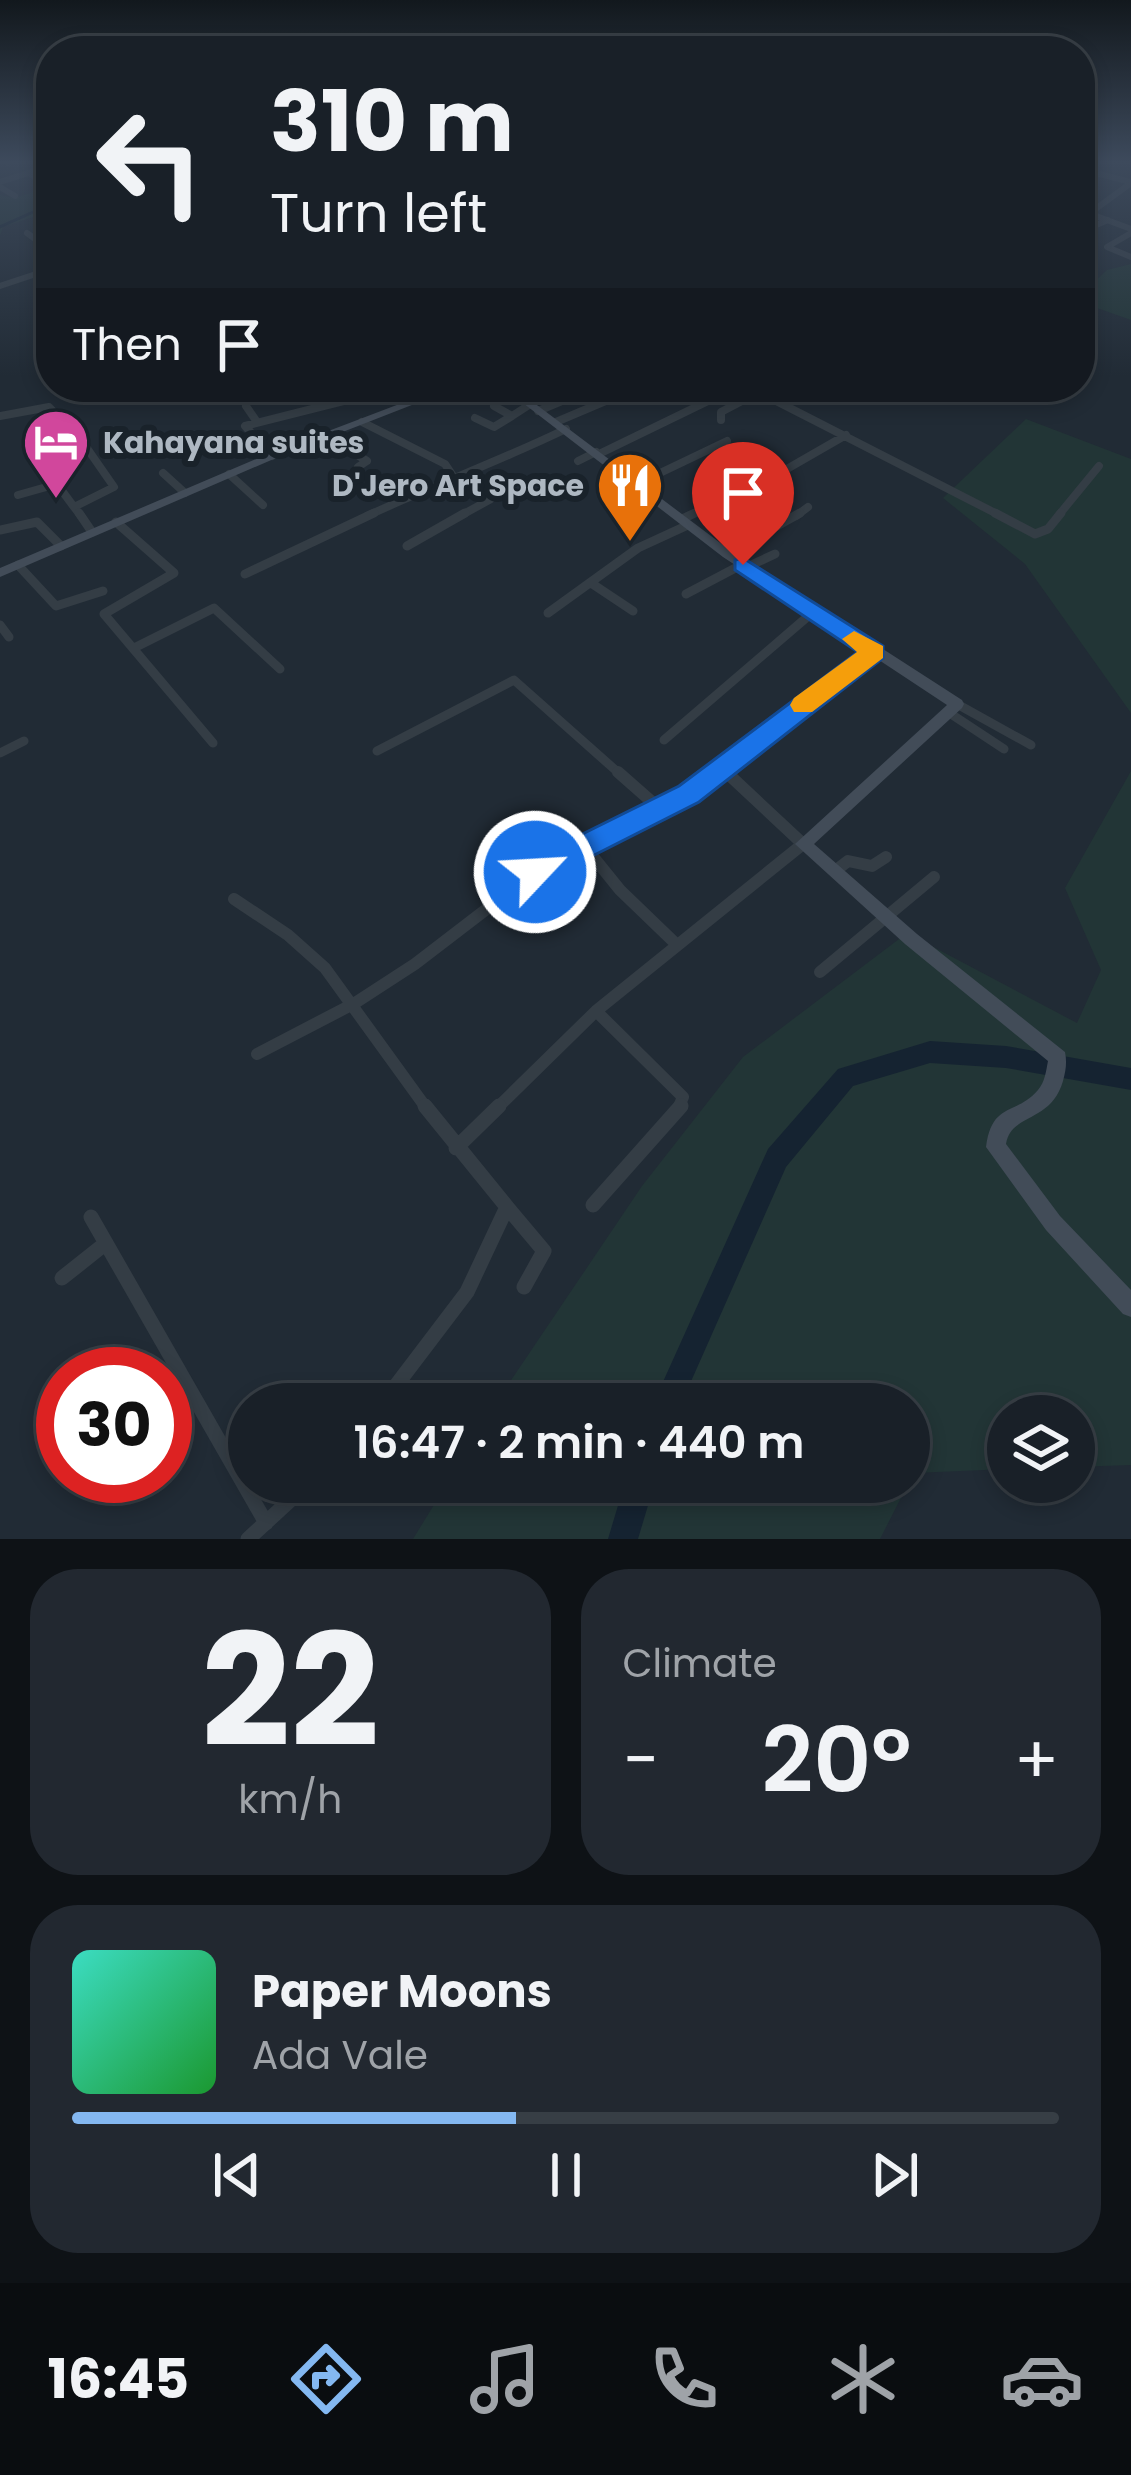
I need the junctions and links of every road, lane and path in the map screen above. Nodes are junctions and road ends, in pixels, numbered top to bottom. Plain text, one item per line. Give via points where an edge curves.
1 (27, 232) dead end
2 (1127, 232) edge
3 (36, 239) edge
4 (1131, 257) edge
5 (36, 274) edge
6 (0, 286) edge
7 (338, 402) edge
8 (414, 402) edge
9 (526, 402) edge
10 (538, 402) edge
11 (604, 402) edge
12 (705, 402) edge
13 (735, 402) edge
14 (780, 402) edge
15 (529, 404) junction
16 (246, 406) dead end
17 (494, 406) dead end
18 (0, 416) edge
19 (512, 416) junction
20 (475, 418) dead end
21 (721, 420) dead end
22 (257, 422) junction
23 (362, 422) junction
24 (561, 426) junction
25 (326, 435) junction
26 (846, 435) junction
27 (727, 441) dead end
28 (597, 453) junction
29 (272, 456) junction
30 (578, 461) dead end
31 (1099, 466) dead end
32 (358, 467) dead end
33 (163, 473) dead end
34 (229, 474) junction
35 (472, 474) junction
36 (453, 476) junction
37 (638, 484) junction
38 (185, 493) junction
39 (18, 495) dead end
40 (263, 506) dead end
41 (74, 507) junction
42 (808, 507) dead end
43 (116, 522) junction
44 (686, 522) junction
45 (0, 530) edge
46 (92, 532) junction
47 (61, 546) junction
48 (406, 546) dead end
49 (727, 554) junction
50 (775, 554) dead end
51 (18, 565) junction
52 (745, 566) junction
53 (0, 573) edge
54 (245, 574) dead end
55 (591, 583) junction
56 (103, 591) dead end
57 (686, 594) dead end
58 (633, 610) dead end
59 (813, 612) junction
60 (548, 614) dead end
61 (0, 625) edge
62 (9, 638) dead end
63 (136, 647) junction
64 (874, 652) junction
65 (280, 669) dead end
66 (954, 709) junction
67 (24, 740) dead end
68 (664, 740) dead end
69 (213, 743) dead end
70 (1031, 746) dead end
71 (1004, 748) dead end
72 (376, 751) dead end
73 (0, 753) edge
74 (722, 768) junction
75 (659, 809) junction
76 (803, 844) junction
77 (586, 848) junction
78 (886, 857) dead end
79 (835, 871) junction
80 (934, 878) dead end
81 (234, 899) dead end
82 (889, 920) junction
83 (675, 943) junction
84 (820, 972) dead end
85 (355, 1003) junction
86 (596, 1011) junction
87 (257, 1054) dead end
88 (456, 1148) junction
89 (593, 1205) dead end
90 (506, 1207) junction
91 (91, 1217) dead end
92 (106, 1243) junction
93 (62, 1278) dead end
94 (524, 1287) dead end
95 (1131, 1306) edge
96 (398, 1383) edge
97 (287, 1503) edge
98 (266, 1523) junction
99 (248, 1539) edge

1 - 3 street
2 - 4 street via 1107,247
5 - 6 street
7 - 22 street
8 - 23 street
9 - 15 street
10 - 15 street
11 - 24 street
12 - 28 street
13 - 21 street
14 - 26 street
15 - 19 street
15 - 24 street
16 - 22 street
17 - 19 street
18 - 41 street via 49,407 82,440 114,487
19 - 20 street via 494,427
22 - 29 street via 245,428
23 - 25 street
23 - 36 street via 445,464
24 - 28 street
24 - 35 street
25 - 29 street
25 - 32 street via 367,460
26 - 31 street via 1035,534 1048,530
26 - 44 street
27 - 37 street
28 - 30 street
28 - 37 street
29 - 34 street
33 - 38 street
34 - 38 street
34 - 40 street
35 - 36 street
35 - 48 street via 490,499
36 - 54 street
37 - 44 street
38 - 43 street
39 - 41 street via 57,484
41 - 46 street
42 - 49 street
43 - 46 street
43 - 63 street via 174,573 104,614
44 - 49 street
44 - 55 street
45 - 47 street via 37,522
46 - 47 street
47 - 51 street
49 - 52 street
50 - 52 street
51 - 53 street
51 - 56 street via 56,606
52 - 57 street
52 - 59 street
55 - 58 street
55 - 60 street
59 - 64 street
59 - 68 street
61 - 62 street
63 - 65 street via 214,608
63 - 69 street
64 - 66 street
64 - 74 street
66 - 70 street
66 - 71 street
66 - 76 street
67 - 73 street
72 - 75 street via 514,680
74 - 75 street
74 - 76 street
75 - 77 street
76 - 79 street
76 - 83 street
77 - 83 street
77 - 85 street via 535,872
78 - 79 street via 872,866 848,861
79 - 82 street
80 - 82 street
81 - 85 street via 288,935
82 - 84 street
82 - 95 street via 1058,1058 1051,1090 1004,1119 996,1147
83 - 86 street
85 - 87 street
85 - 88 street
86 - 88 street
86 - 89 street via 683,1097
88 - 90 street
90 - 94 street via 544,1251
90 - 96 street via 455,1310
91 - 92 street
92 - 93 street
92 - 98 street
97 - 98 street
98 - 99 street

